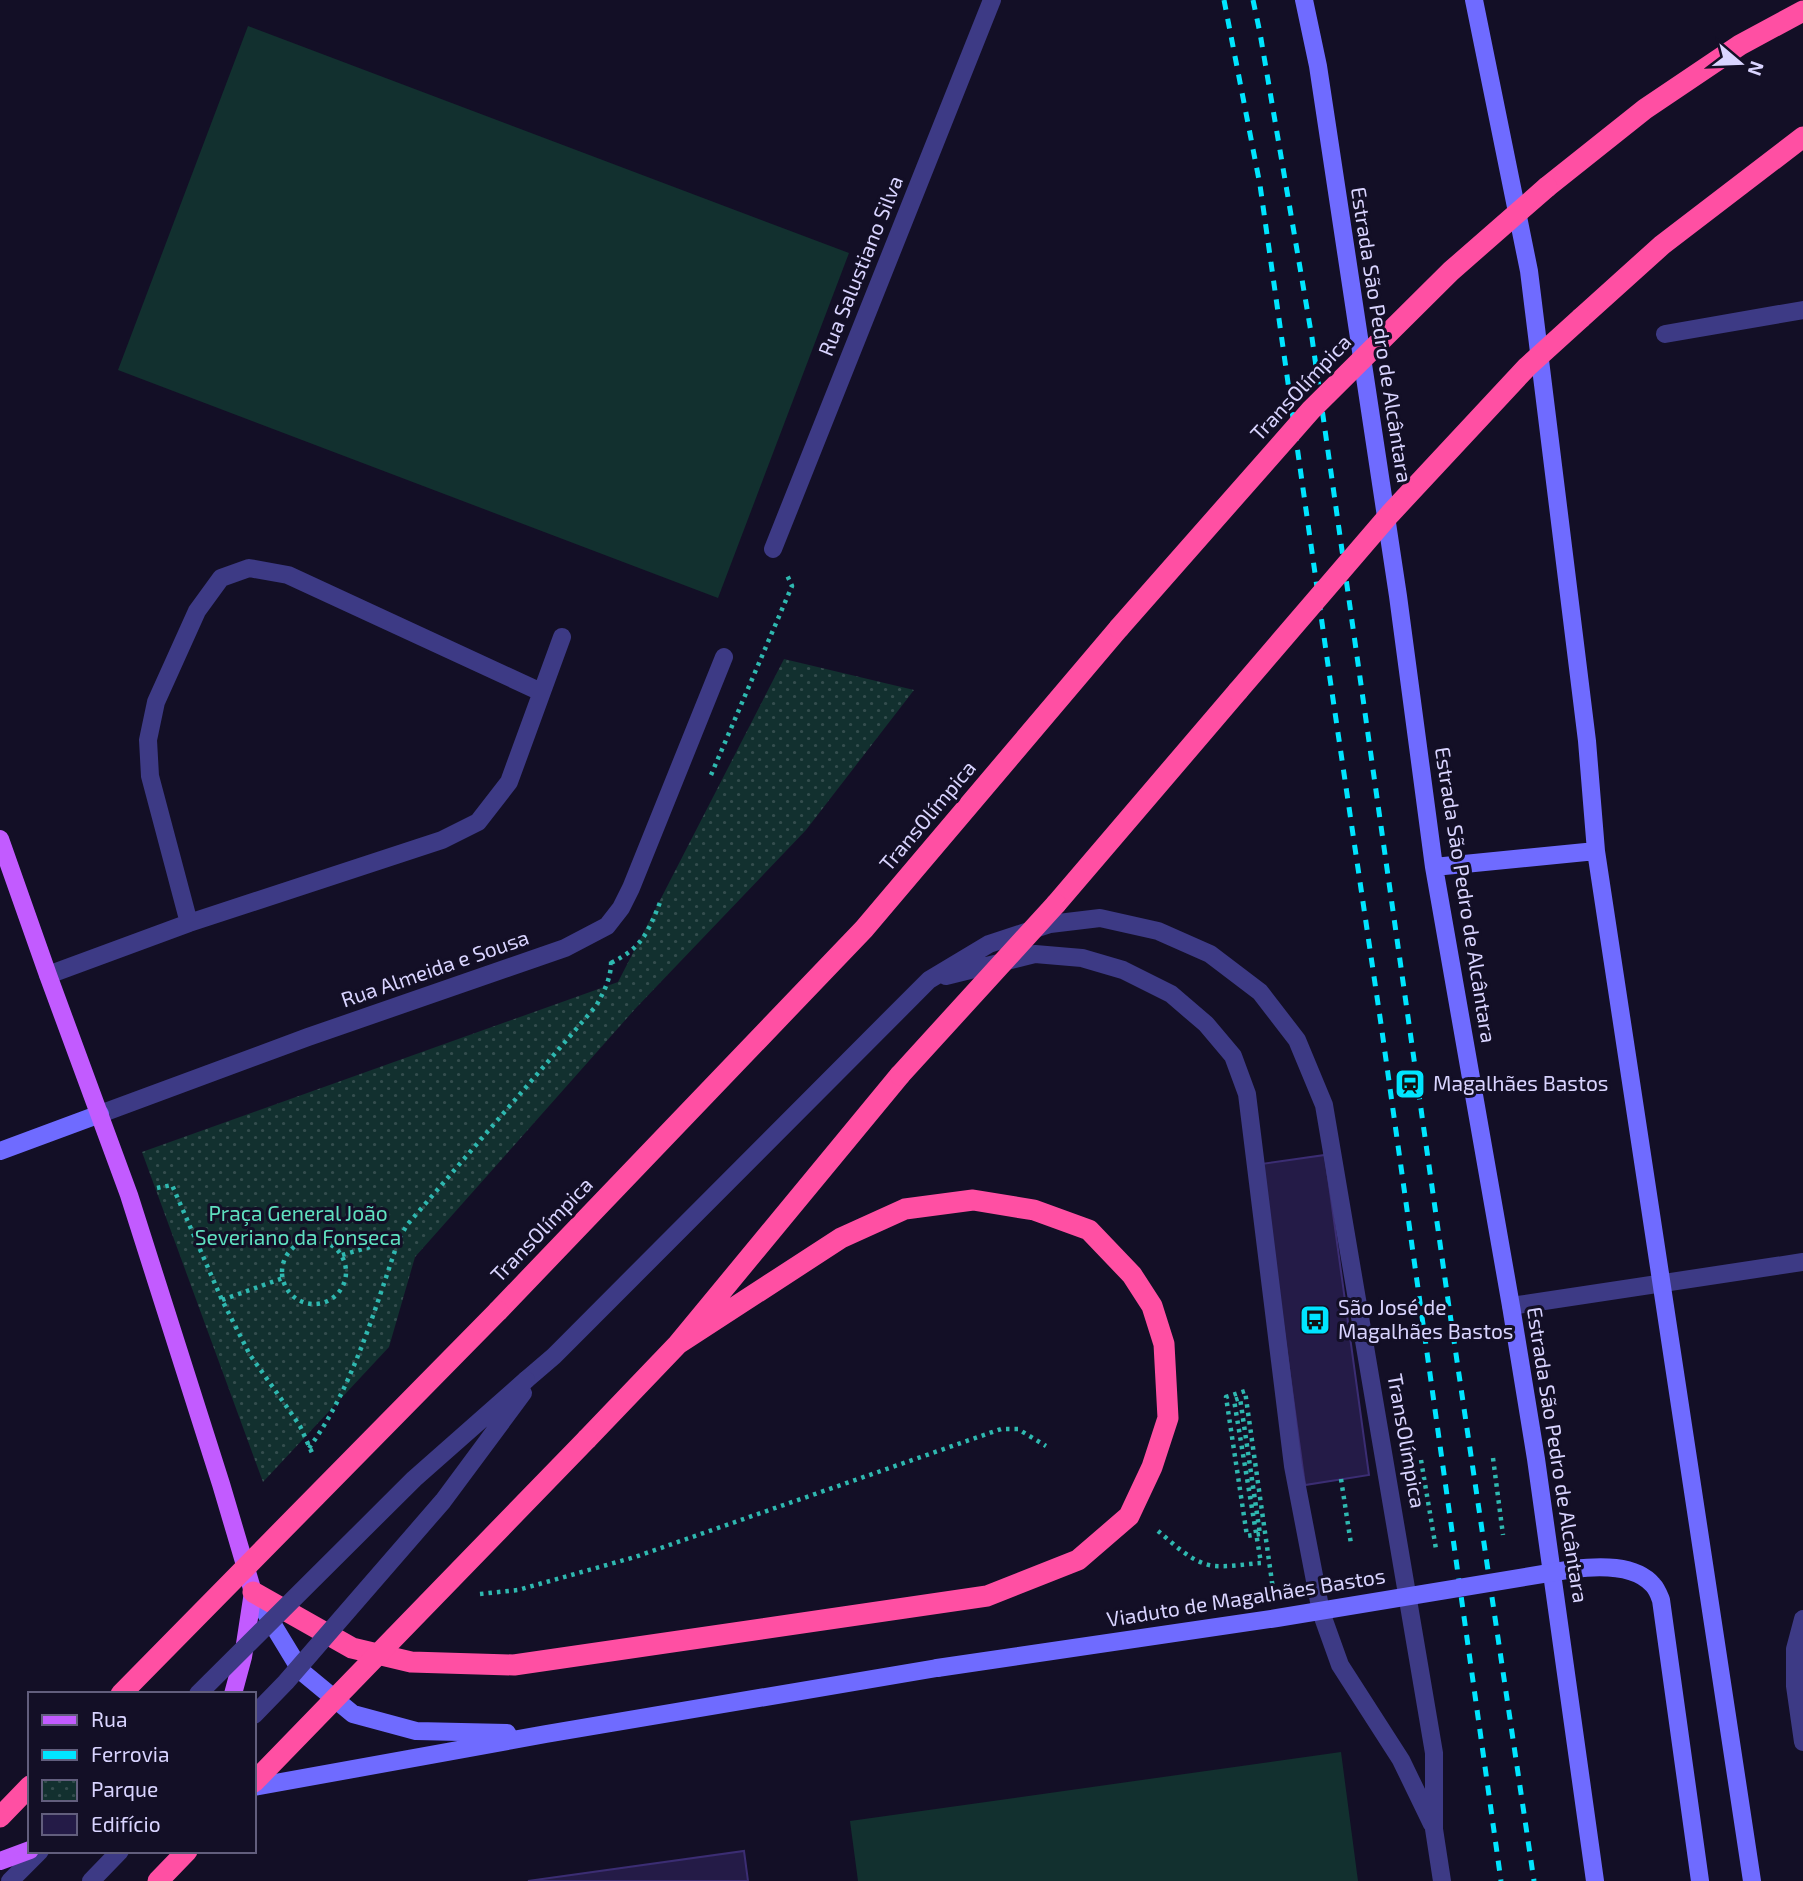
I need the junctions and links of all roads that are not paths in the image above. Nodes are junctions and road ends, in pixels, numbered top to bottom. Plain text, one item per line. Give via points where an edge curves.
1 (992, 0) edge
2 (1304, 0) edge
3 (1474, 0) edge
4 (1803, 11) edge
5 (1803, 138) edge
6 (1803, 310) edge
7 (1665, 334) dead end
8 (773, 549) dead end
9 (562, 637) dead end
10 (724, 657) dead end
11 (541, 692) junction
12 (0, 839) edge
13 (1596, 851) junction
14 (1434, 867) junction
15 (189, 923) junction
16 (48, 975) junction
17 (929, 979) junction
18 (100, 1114) junction
19 (0, 1151) edge
20 (1803, 1262) edge
21 (1662, 1284) junction
22 (1511, 1306) junction
23 (678, 1344) junction
24 (528, 1382) junction
25 (253, 1592) junction
26 (1803, 1619) edge
27 (123, 1692) edge
28 (200, 1692) edge
29 (234, 1692) edge
30 (256, 1713) edge
31 (546, 1734) junction
32 (1803, 1742) edge
33 (256, 1783) edge
34 (256, 1785) edge
35 (28, 1788) edge
36 (0, 1816) edge
37 (1434, 1829) junction
38 (28, 1851) edge
39 (38, 1853) edge
40 (118, 1853) edge
41 (185, 1853) edge
42 (0, 1861) edge
43 (10, 1881) edge
44 (91, 1881) edge
45 (158, 1881) edge
46 (1442, 1881) edge
47 (1595, 1881) edge
48 (1700, 1881) edge
49 (1752, 1881) edge

1 - 8 street, Rua Salustiano Silva
2 - 14 street, Estrada São Pedro de Alcântara via 1318,66 1398,596
3 - 13 street via 1529,271 1587,741
4 - 27 highway, TransOlímpica, bridge via 1740,45 1645,109 1547,187 1451,271 1311,410 864,929 498,1311
5 - 23 highway, bridge via 1662,246 1527,367 1390,514 1056,904 900,1075
6 - 7 street
9 - 11 street
10 - 18 street, Rua Almeida e Sousa via 631,888 607,926 565,948
11 - 15 street via 509,782 478,822 442,840
11 - 15 street via 288,575 249,568 221,578 197,611 156,702 148,740 150,776
12 - 16 main road
13 - 14 street
13 - 21 street
14 - 22 street, Estrada São Pedro de Alcântara
15 - 16 street
16 - 18 main road
17 - 24 street, TransOlímpica
17 - 37 street, TransOlímpica via 1035,954 1082,958 1123,970 1171,994 1206,1024 1233,1056 1247,1094 1293,1466 1321,1612 1340,1665 1401,1760
17 - 37 street, TransOlímpica via 989,944 1050,924 1100,918 1158,931 1210,954 1260,992 1297,1040 1324,1105 1434,1753
18 - 19 street, Rua Almeida e Sousa
18 - 25 main road
20 - 21 street
21 - 22 street
21 - 49 street
22 - 47 street, Estrada São Pedro de Alcântara
23 - 25 highway via 841,1238 905,1209 973,1200 1034,1210 1089,1230 1132,1275 1152,1306 1164,1345 1168,1418 1129,1516 1078,1560 987,1596 514,1665 411,1662 352,1648
23 - 33 highway, bridge
24 - 28 street, TransOlímpica, bridge via 414,1479
24 - 30 street, TransOlímpica, bridge via 443,1501
25 - 29 main road
25 - 31 street, Viaduto de Magalhães Bastos via 301,1671 353,1714 416,1731
26 - 32 street via 1795,1649
31 - 34 street, Viaduto de Magalhães Bastos
31 - 48 street, Viaduto de Magalhães Bastos, bridge via 937,1668 1600,1566 1642,1576 1661,1600
35 - 36 highway
37 - 46 street, TransOlímpica
38 - 42 main road
39 - 43 street
40 - 44 street
41 - 45 highway

